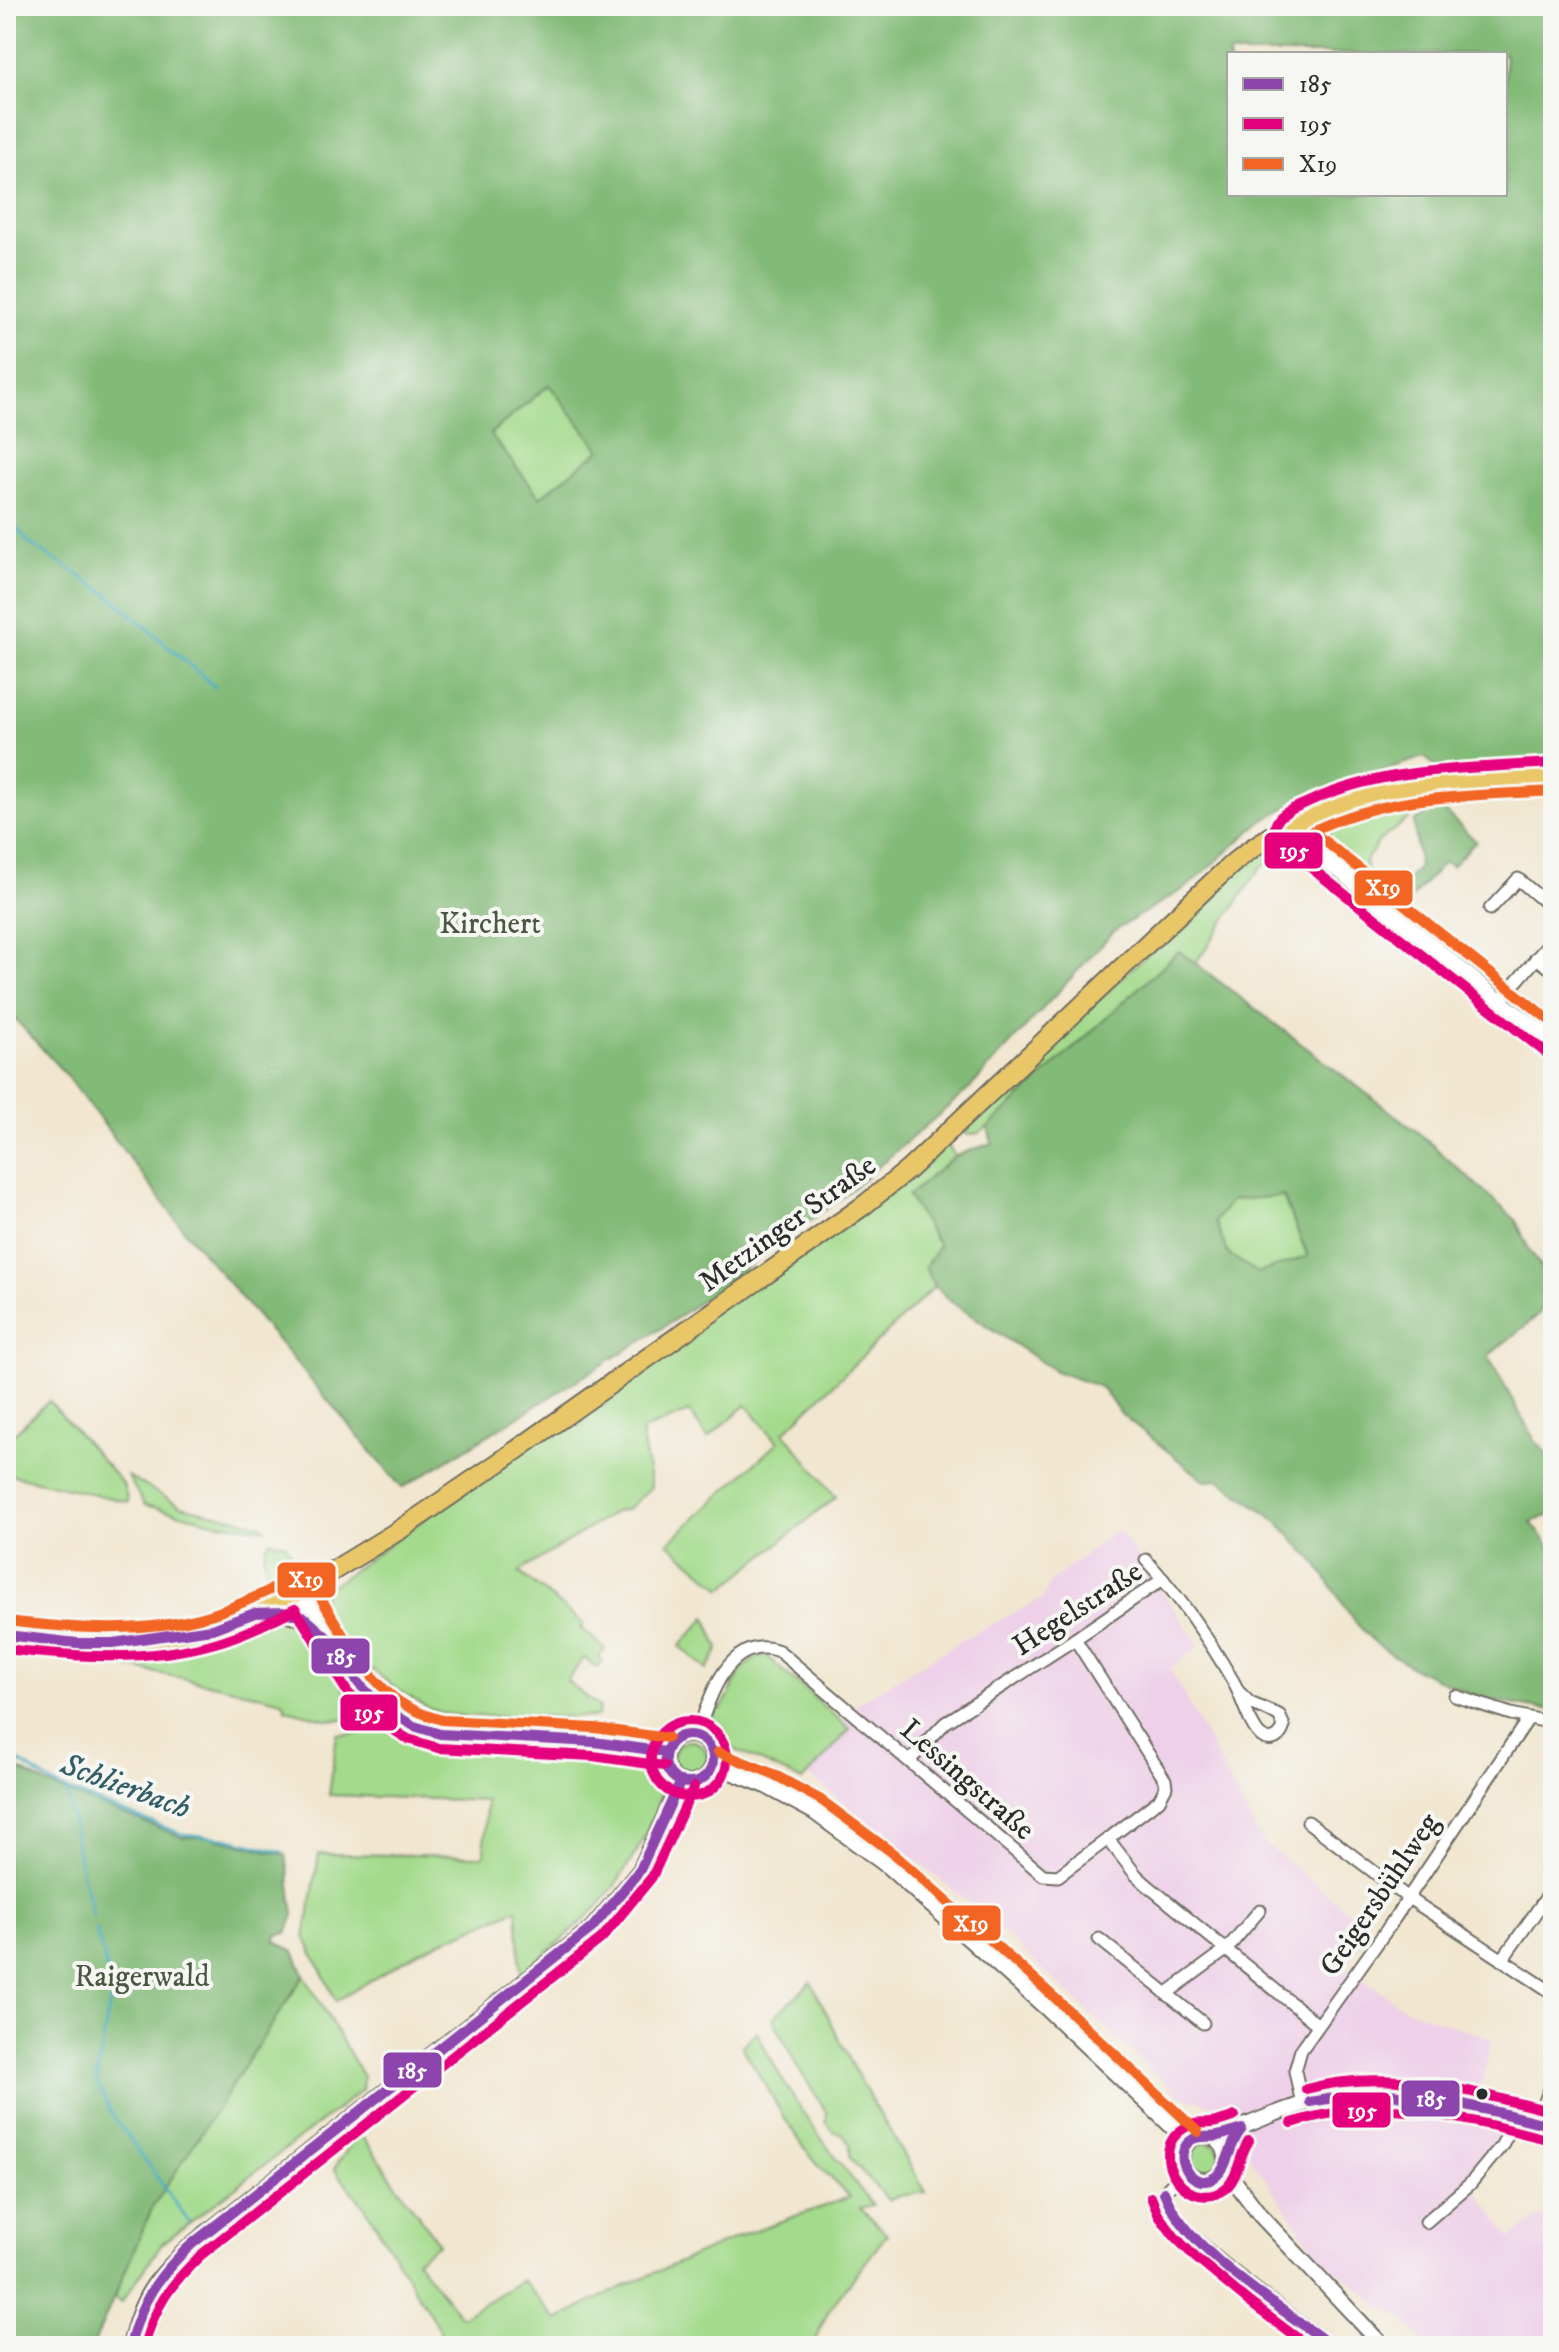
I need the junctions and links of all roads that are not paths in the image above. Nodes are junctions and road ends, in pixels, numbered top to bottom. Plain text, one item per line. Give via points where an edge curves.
1 (1553, 777) edge
2 (1313, 815) junction
3 (1289, 827) junction
4 (1340, 871) junction
5 (1490, 909) dead end
6 (1553, 909) edge
7 (1553, 939) edge
8 (1536, 958) junction
9 (1553, 970) edge
10 (1500, 1001) junction
11 (1553, 1041) edge
12 (1146, 1560) dead end
13 (1163, 1579) junction
14 (300, 1591) junction
15 (255, 1613) junction
16 (6, 1635) edge
17 (1075, 1639) junction
18 (330, 1640) junction
19 (1240, 1693) junction
20 (1455, 1696) dead end
21 (1528, 1719) junction
22 (1553, 1723) edge
23 (697, 1736) junction
24 (666, 1752) junction
25 (910, 1760) junction
26 (713, 1765) junction
27 (681, 1781) junction
28 (1308, 1822) dead end
29 (1108, 1839) junction
30 (1553, 1888) edge
31 (1407, 1897) junction
32 (1260, 1910) dead end
33 (1099, 1939) dead end
34 (1226, 1950) junction
35 (1502, 1960) junction
36 (1553, 1993) edge
37 (1166, 1994) junction
38 (1203, 2023) dead end
39 (1318, 2025) junction
40 (1553, 2080) edge
41 (1302, 2104) junction
42 (1516, 2117) junction
43 (1537, 2123) junction
44 (1553, 2126) edge
45 (1239, 2130) junction
46 (1213, 2138) junction
47 (1188, 2142) junction
48 (1225, 2160) junction
49 (1186, 2171) junction
50 (1212, 2179) junction
51 (1260, 2215) junction
52 (1426, 2222) dead end
53 (130, 2346) edge
54 (1328, 2346) edge
55 (1383, 2346) edge

1 - 2 main road, Metzinger Straße via 1397,788
2 - 3 main road, Metzinger Straße
2 - 4 street
3 - 4 street via 1307,848
3 - 14 main road, Metzinger Straße via 1240,858 909,1169 863,1206 501,1461
4 - 10 street
5 - 6 street via 1518,879
7 - 8 street
8 - 9 street
8 - 10 street
10 - 11 street
12 - 13 street
13 - 17 street, Hegelstraße
13 - 19 street, Hegelstraße
14 - 15 main road, Metzinger Straße
14 - 18 street
15 - 16 main road, Metzinger Straße via 212,1629 113,1643
15 - 18 street via 304,1617
17 - 25 street, Hegelstraße via 945,1723
17 - 29 street, Lessingstraße via 1165,1780 1159,1800
18 - 24 street via 359,1684 385,1709 414,1726 440,1734 594,1742
19 - 19 street, Hegelstraße via 1262,1737 1280,1736 1284,1726 1279,1715
20 - 21 street
21 - 22 street
21 - 31 street, Geigersbühlweg
23 - 24 street via 682,1736
23 - 25 street, Lessingstraße via 733,1660 751,1649 772,1648
23 - 26 street via 712,1750
24 - 27 street via 667,1766
25 - 29 street, Lessingstraße via 1043,1875 1058,1876
26 - 27 street via 704,1778
26 - 47 street via 814,1812 863,1847
27 - 53 street via 640,1870 592,1928 192,2244 144,2298
28 - 31 street
29 - 34 street via 1136,1875
30 - 35 street
31 - 35 street
31 - 39 street, Geigersbühlweg
32 - 34 street
33 - 37 street
34 - 37 street
34 - 39 street
35 - 36 street
37 - 38 street
39 - 41 street, Geigersbühlweg via 1296,2062
40 - 43 street
41 - 42 street via 1352,2094 1394,2094
41 - 45 street
42 - 43 street
42 - 52 street via 1502,2145 1470,2184
43 - 44 street
45 - 46 street
45 - 48 street
46 - 47 street via 1200,2136
46 - 48 street via 1223,2147
47 - 49 street via 1182,2153
48 - 50 street
48 - 51 street
49 - 50 street via 1198,2180
49 - 54 street via 1164,2192 1169,2207 1234,2272
50 - 51 street
51 - 55 street

